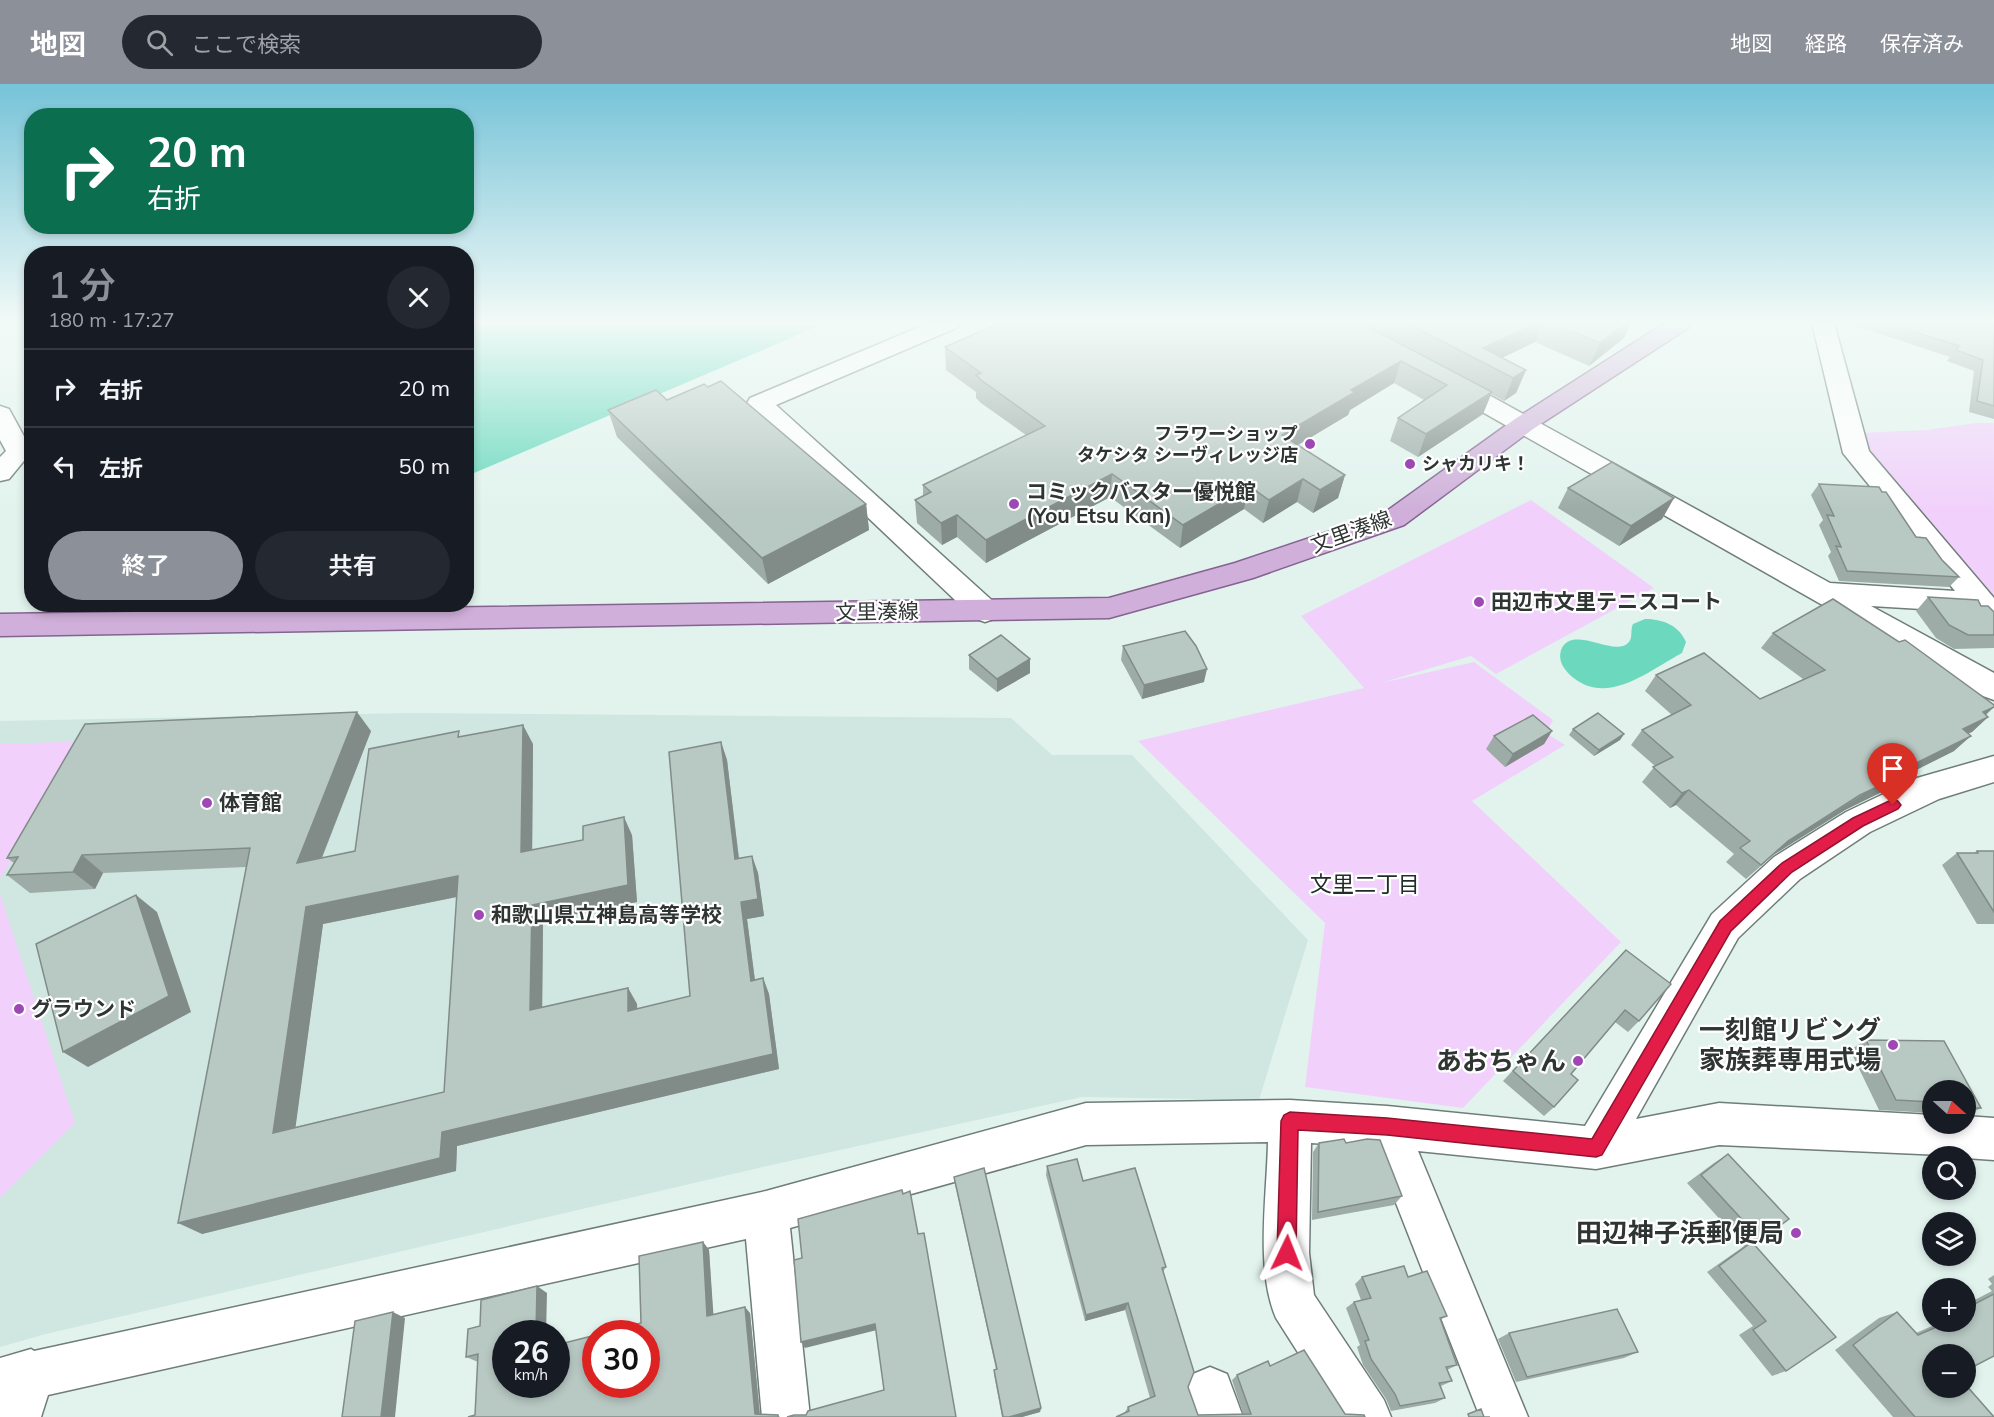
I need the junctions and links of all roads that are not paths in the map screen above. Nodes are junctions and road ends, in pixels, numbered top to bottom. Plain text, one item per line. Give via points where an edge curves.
1 (801, 385) edge
2 (1452, 385) edge
3 (1584, 385) edge
4 (1840, 385) edge
5 (0, 414) edge
6 (1524, 424) junction
7 (0, 473) edge
8 (1822, 592) junction
9 (1990, 608) edge
10 (985, 610) junction
11 (0, 625) edge
12 (1994, 688) edge
13 (1994, 769) edge
14 (1290, 1121) junction
15 (1387, 1127) junction
16 (1994, 1139) edge
17 (1596, 1149) junction
18 (766, 1213) junction
19 (16, 1377) edge
20 (17, 1417) edge
21 (786, 1417) edge
22 (1367, 1417) edge
23 (1504, 1417) edge

1 - 10 street via 759,403
2 - 6 street
3 - 6 main road, 文里湊線
4 - 9 street via 1856,453
5 - 7 street via 19,452
6 - 8 street
6 - 10 main road, 文里湊線 via 1394,519 1243,571 1109,608
8 - 9 street
8 - 12 street
10 - 11 main road, 文里湊線
13 - 17 street via 1929,788 1858,822 1787,868 1725,926
14 - 15 street
14 - 18 street via 1086,1124
14 - 22 street via 1287,1253 1292,1302
15 - 17 street
15 - 23 street
16 - 17 street via 1719,1124
18 - 19 street
18 - 21 street
19 - 20 street

